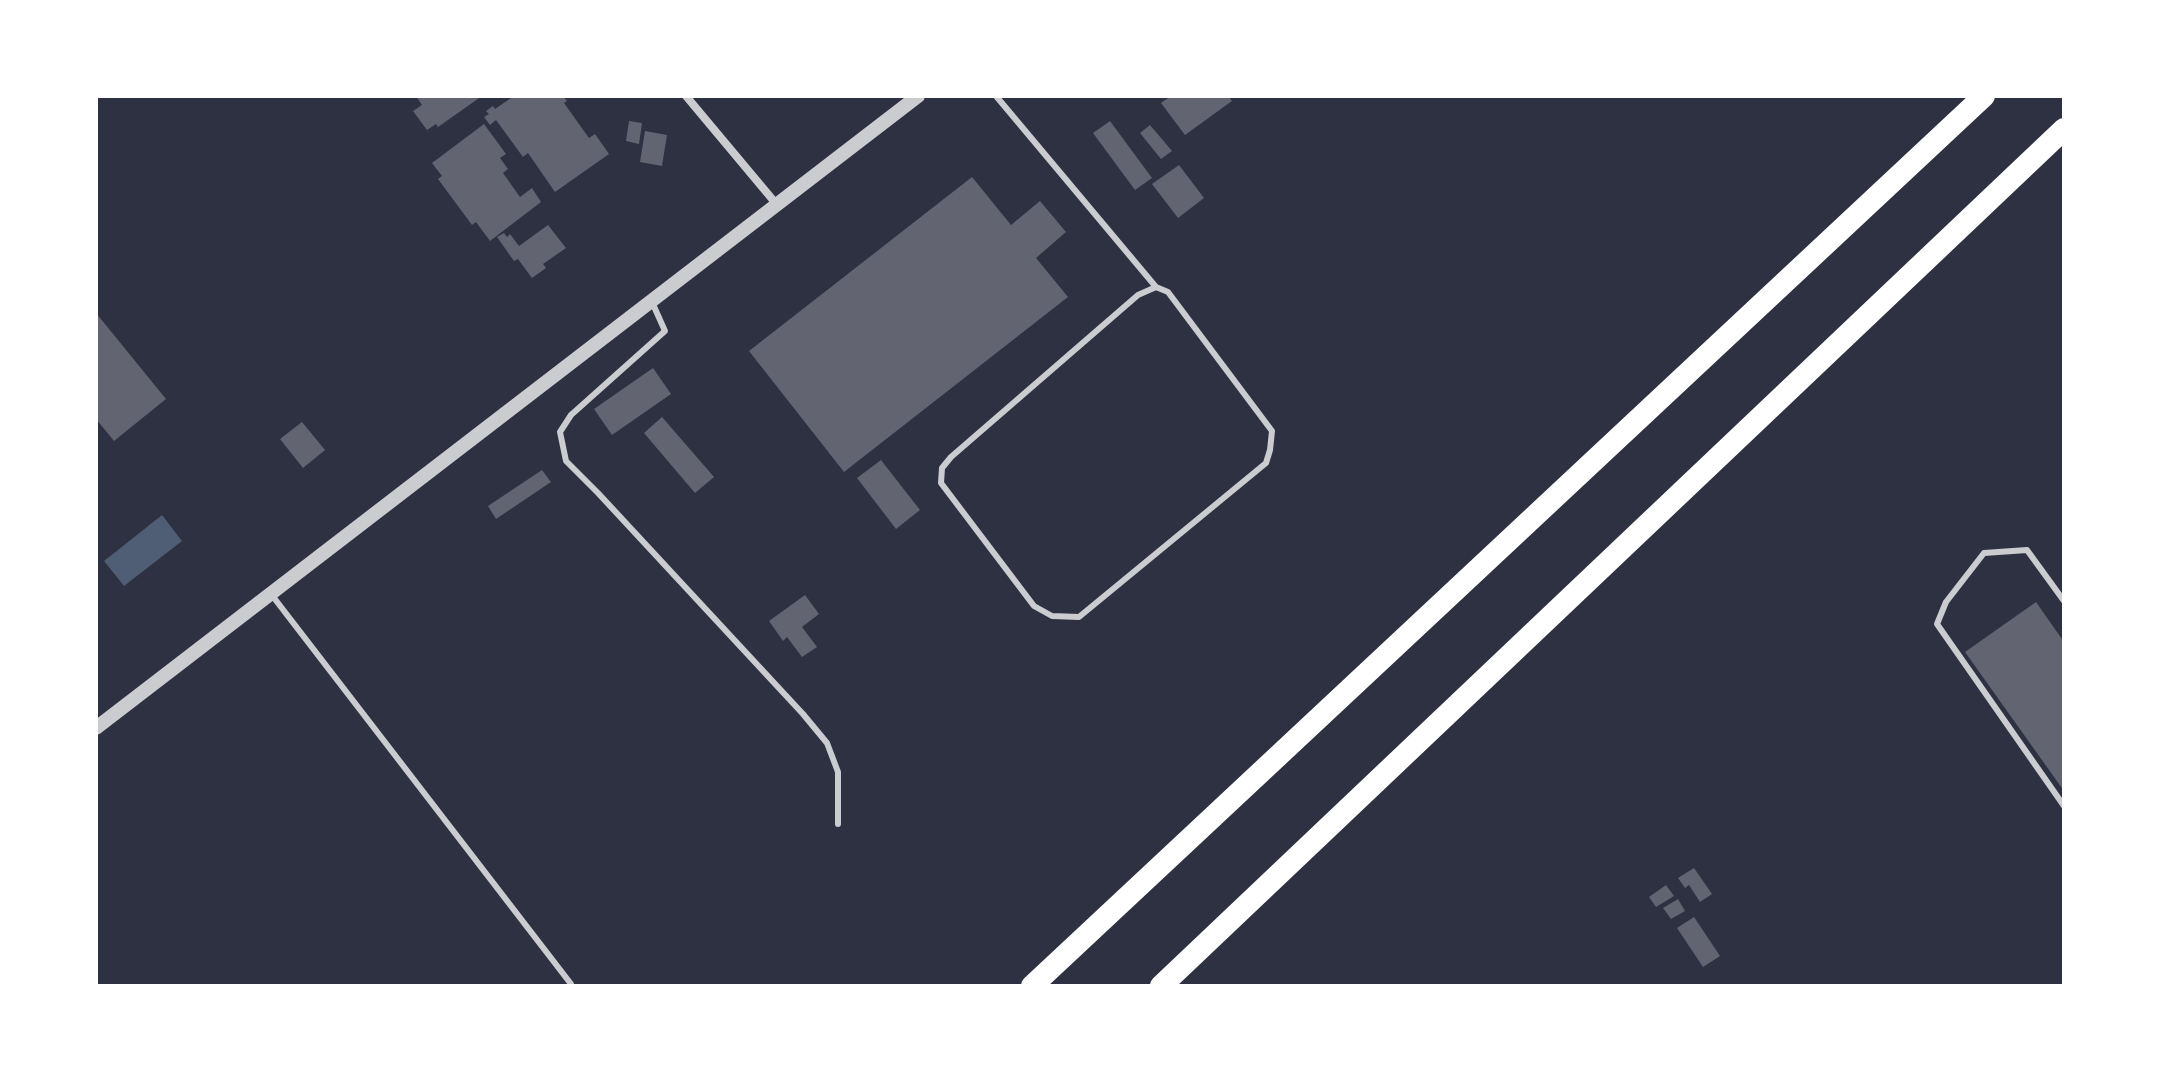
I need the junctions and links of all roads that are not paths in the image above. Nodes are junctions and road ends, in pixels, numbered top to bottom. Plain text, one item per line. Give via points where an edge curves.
1 (686, 96) edge
2 (918, 96) edge
3 (996, 96) edge
4 (1984, 96) edge
5 (2064, 129) edge
6 (778, 206) junction
7 (1156, 287) junction
8 (652, 302) junction
9 (271, 594) junction
10 (2064, 601) edge
11 (96, 728) edge
12 (2064, 806) edge
13 (838, 824) dead end
14 (571, 984) dead end
15 (1032, 986) edge
16 (1161, 986) edge

1 - 6 street
2 - 6 street
3 - 7 lane
4 - 15 highway
5 - 16 highway
6 - 8 street
7 - 7 lane via 1168,292 1272,431 1266,463 1079,617 1052,616 1034,606 941,483 942,468 1138,295
8 - 9 street
8 - 13 lane via 665,331 571,415 560,432 566,461 827,743 838,772
9 - 11 street
9 - 14 lane
10 - 12 lane via 2027,550 1984,553 1946,602 1937,624

